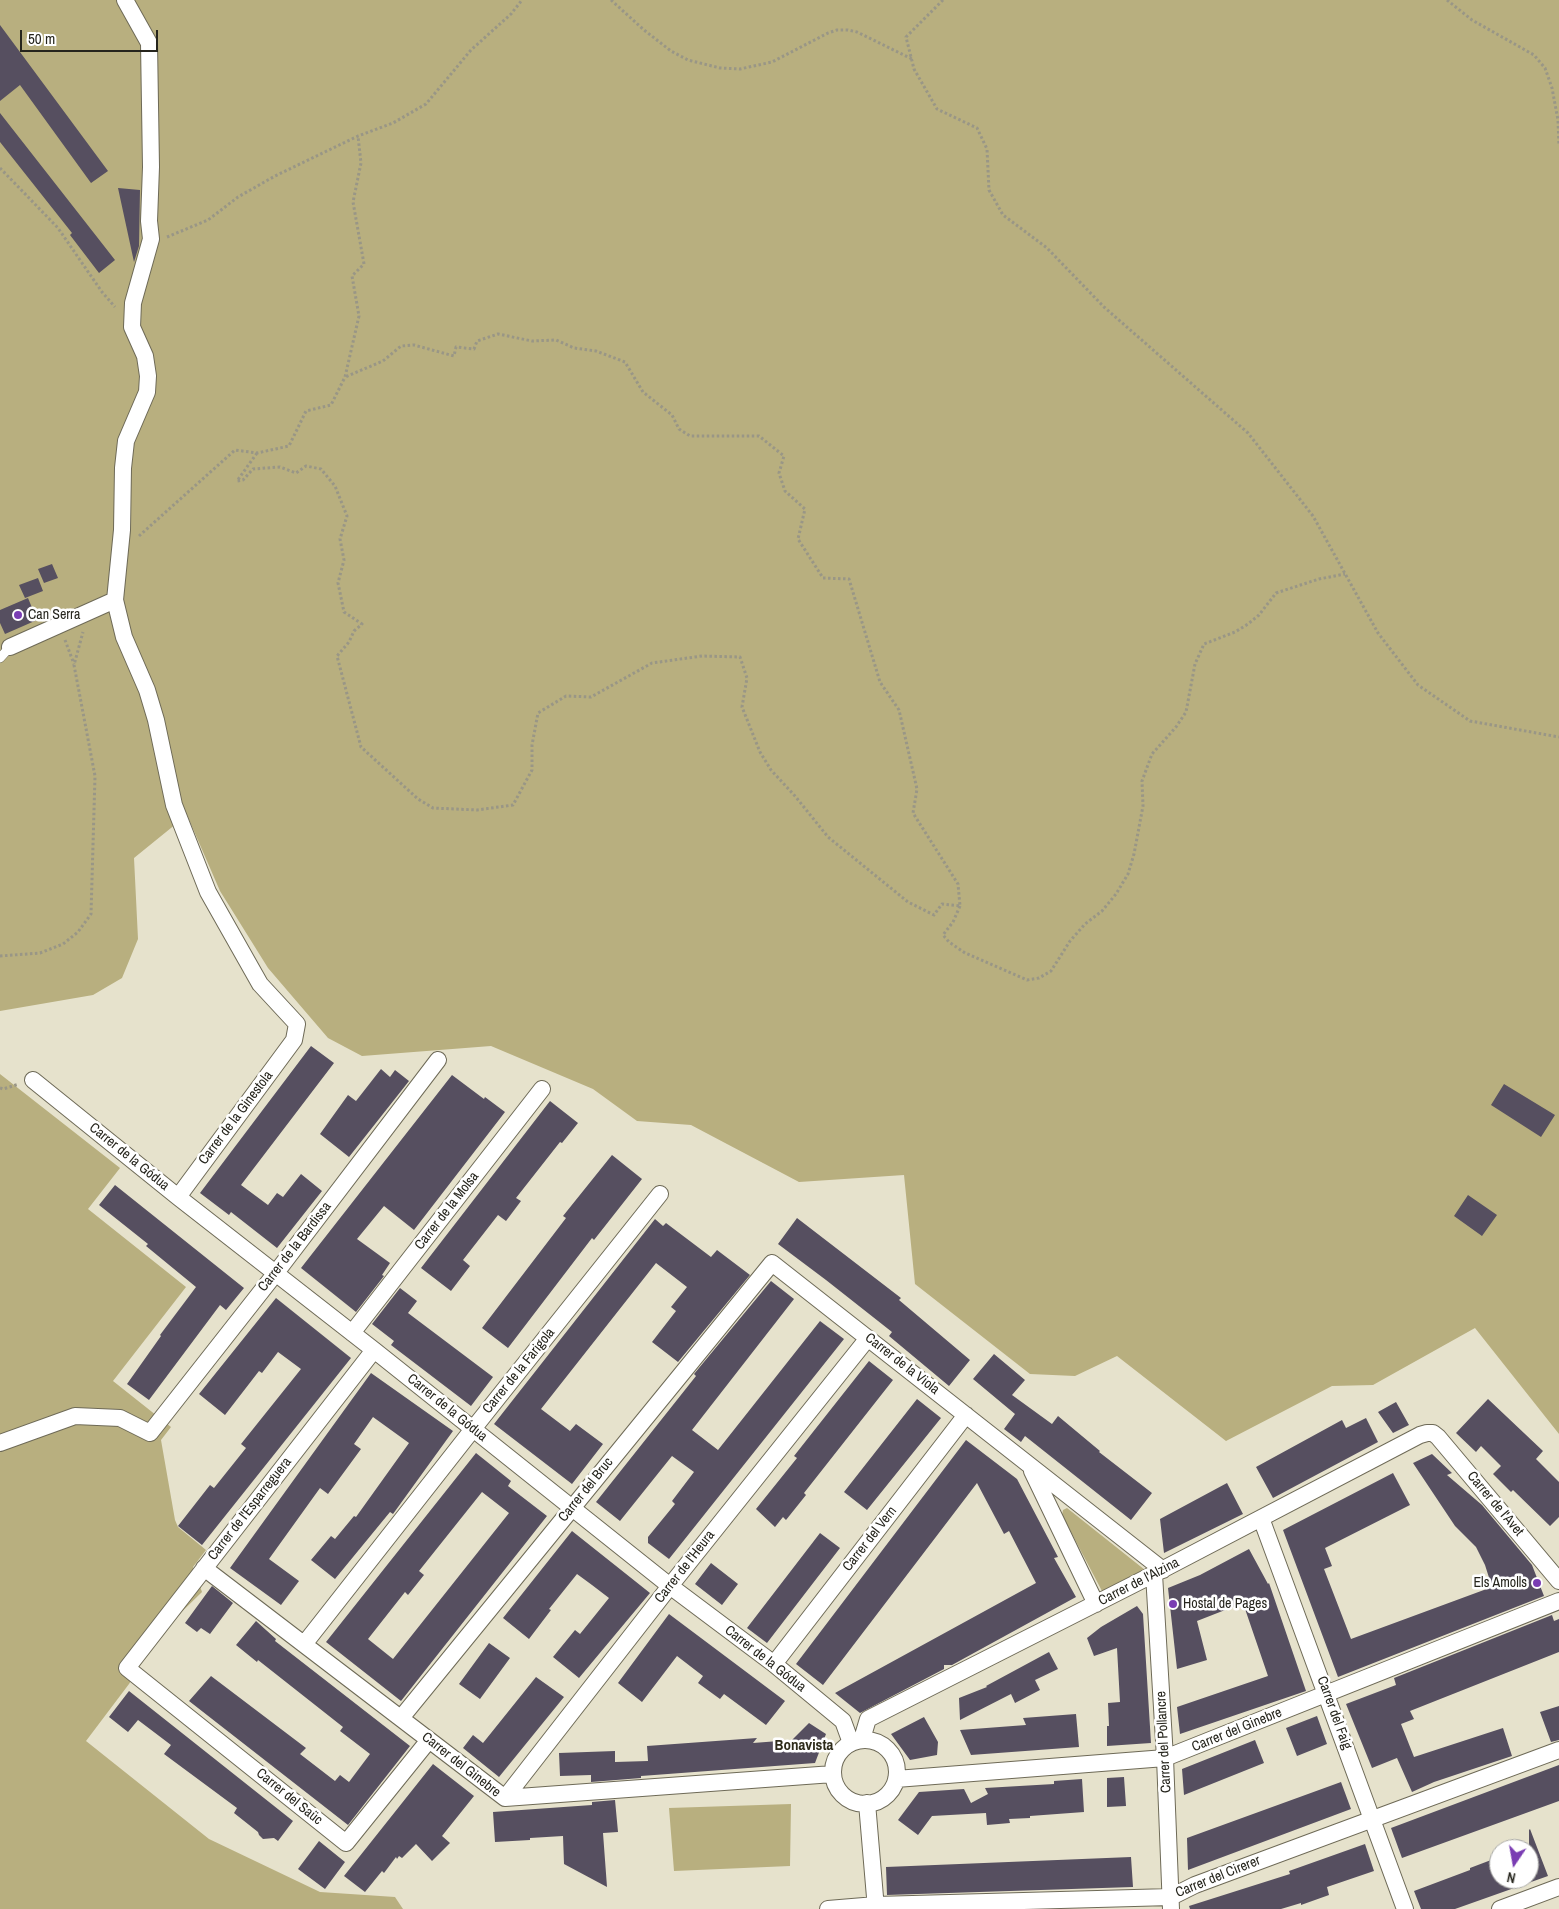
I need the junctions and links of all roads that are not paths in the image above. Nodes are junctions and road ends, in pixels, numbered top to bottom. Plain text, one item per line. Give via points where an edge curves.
1 (125, 0) edge
2 (115, 600) junction
3 (5, 652) edge
4 (438, 1060) dead end
5 (34, 1080) dead end
6 (542, 1089) dead end
7 (660, 1194) dead end
8 (178, 1197) junction
9 (772, 1263) joint
10 (275, 1274) junction
11 (352, 1333) junction
12 (868, 1338) junction
13 (374, 1350) junction
14 (966, 1414) junction
15 (473, 1429) junction
16 (1427, 1433) joint
17 (0, 1443) edge
18 (1030, 1467) junction
19 (572, 1508) junction
20 (1261, 1518) junction
21 (204, 1568) junction
22 (1159, 1572) junction
23 (1559, 1581) edge
24 (670, 1586) junction
25 (1559, 1601) edge
26 (1096, 1604) junction
27 (305, 1643) junction
28 (774, 1664) junction
29 (127, 1668) joint
30 (1327, 1694) junction
31 (401, 1718) junction
32 (429, 1740) junction
33 (856, 1741) junction
34 (1559, 1750) edge
35 (1165, 1758) junction
36 (833, 1774) junction
37 (896, 1779) junction
38 (505, 1798) junction
39 (867, 1804) junction
40 (1372, 1819) junction
41 (1559, 1887) edge
42 (1171, 1903) edge
43 (876, 1907) edge
44 (828, 1909) edge
45 (1405, 1909) edge
46 (1500, 1909) edge

1 - 2 street via 149,43 151,239 133,303 132,327 144,356 148,384 126,441
2 - 3 street
2 - 8 street, Carrer de la Ginestola via 124,637 147,690 174,805 208,892 260,984 297,1024 294,1040
4 - 10 street, Carrer de la Bardissa
5 - 8 street, Carrer de la Gódua
6 - 11 street, Carrer de la Molsa
7 - 15 street, Carrer de la Farigola
8 - 10 street, Carrer de la Gódua
9 - 12 street, Carrer de la Viola
9 - 19 street, Carrer del Bruc
10 - 11 street, Carrer de la Gódua
10 - 17 street, Carrer de la Bardissa via 150,1433 120,1418 75,1416
11 - 13 street, Carrer de la Gódua
12 - 14 street, Carrer de la Viola
12 - 24 street, Carrer de l'Heura
13 - 15 street, Carrer de la Gódua
13 - 21 street, Carrer de l'Esparreguera
14 - 18 street, Carrer de la Viola
14 - 28 street, Carrer del Vern
15 - 19 street, Carrer de la Gódua
15 - 27 street, Carrer de la Farigola
16 - 20 street, Carrer de l'Alzina
16 - 23 street, Carrer de l'Avet via 1438,1437
18 - 22 street, Carrer de la Viola
18 - 26 street, Carrer de la Viola
19 - 24 street, Carrer de la Gódua
19 - 31 street, Carrer del Bruc
20 - 22 street, Carrer de l'Alzina
20 - 30 street, Carrer del Faig
21 - 27 street, Carrer del Ginebre
21 - 29 street, Carrer de l'Esparreguera
22 - 26 street, Carrer de l'Alzina
22 - 35 street, Carrer del Pollancre
24 - 28 street, Carrer de la Gódua
24 - 38 street, Carrer de l'Heura
25 - 30 street, Carrer del Ginebre
26 - 33 street, Carrer de l'Alzina via 868,1719
27 - 31 street, Carrer del Ginebre
28 - 33 street, Carrer de la Gódua via 843,1721
29 - 32 street, Carrer del Saüc via 346,1843
30 - 35 street, Carrer del Ginebre
30 - 40 street, Carrer del Faig
31 - 32 street, Carrer del Ginebre
32 - 38 street, Carrer del Ginebre
33 - 36 street via 837,1756
33 - 37 street via 877,1742 889,1750 896,1764
34 - 40 street, Carrer del Cirerer
35 - 37 street, Carrer del Ginebre
35 - 42 street, Carrer del Pollancre
36 - 38 street, Carrer del Ginebre
36 - 39 street via 838,1790 851,1801
37 - 39 street via 880,1800
39 - 43 street
40 - 42 street, Carrer del Cirerer via 1196,1885
40 - 45 street, Carrer del Faig
41 - 46 street
42 - 43 street, Carrer del Cirerer
43 - 44 street, Carrer del Cirerer

